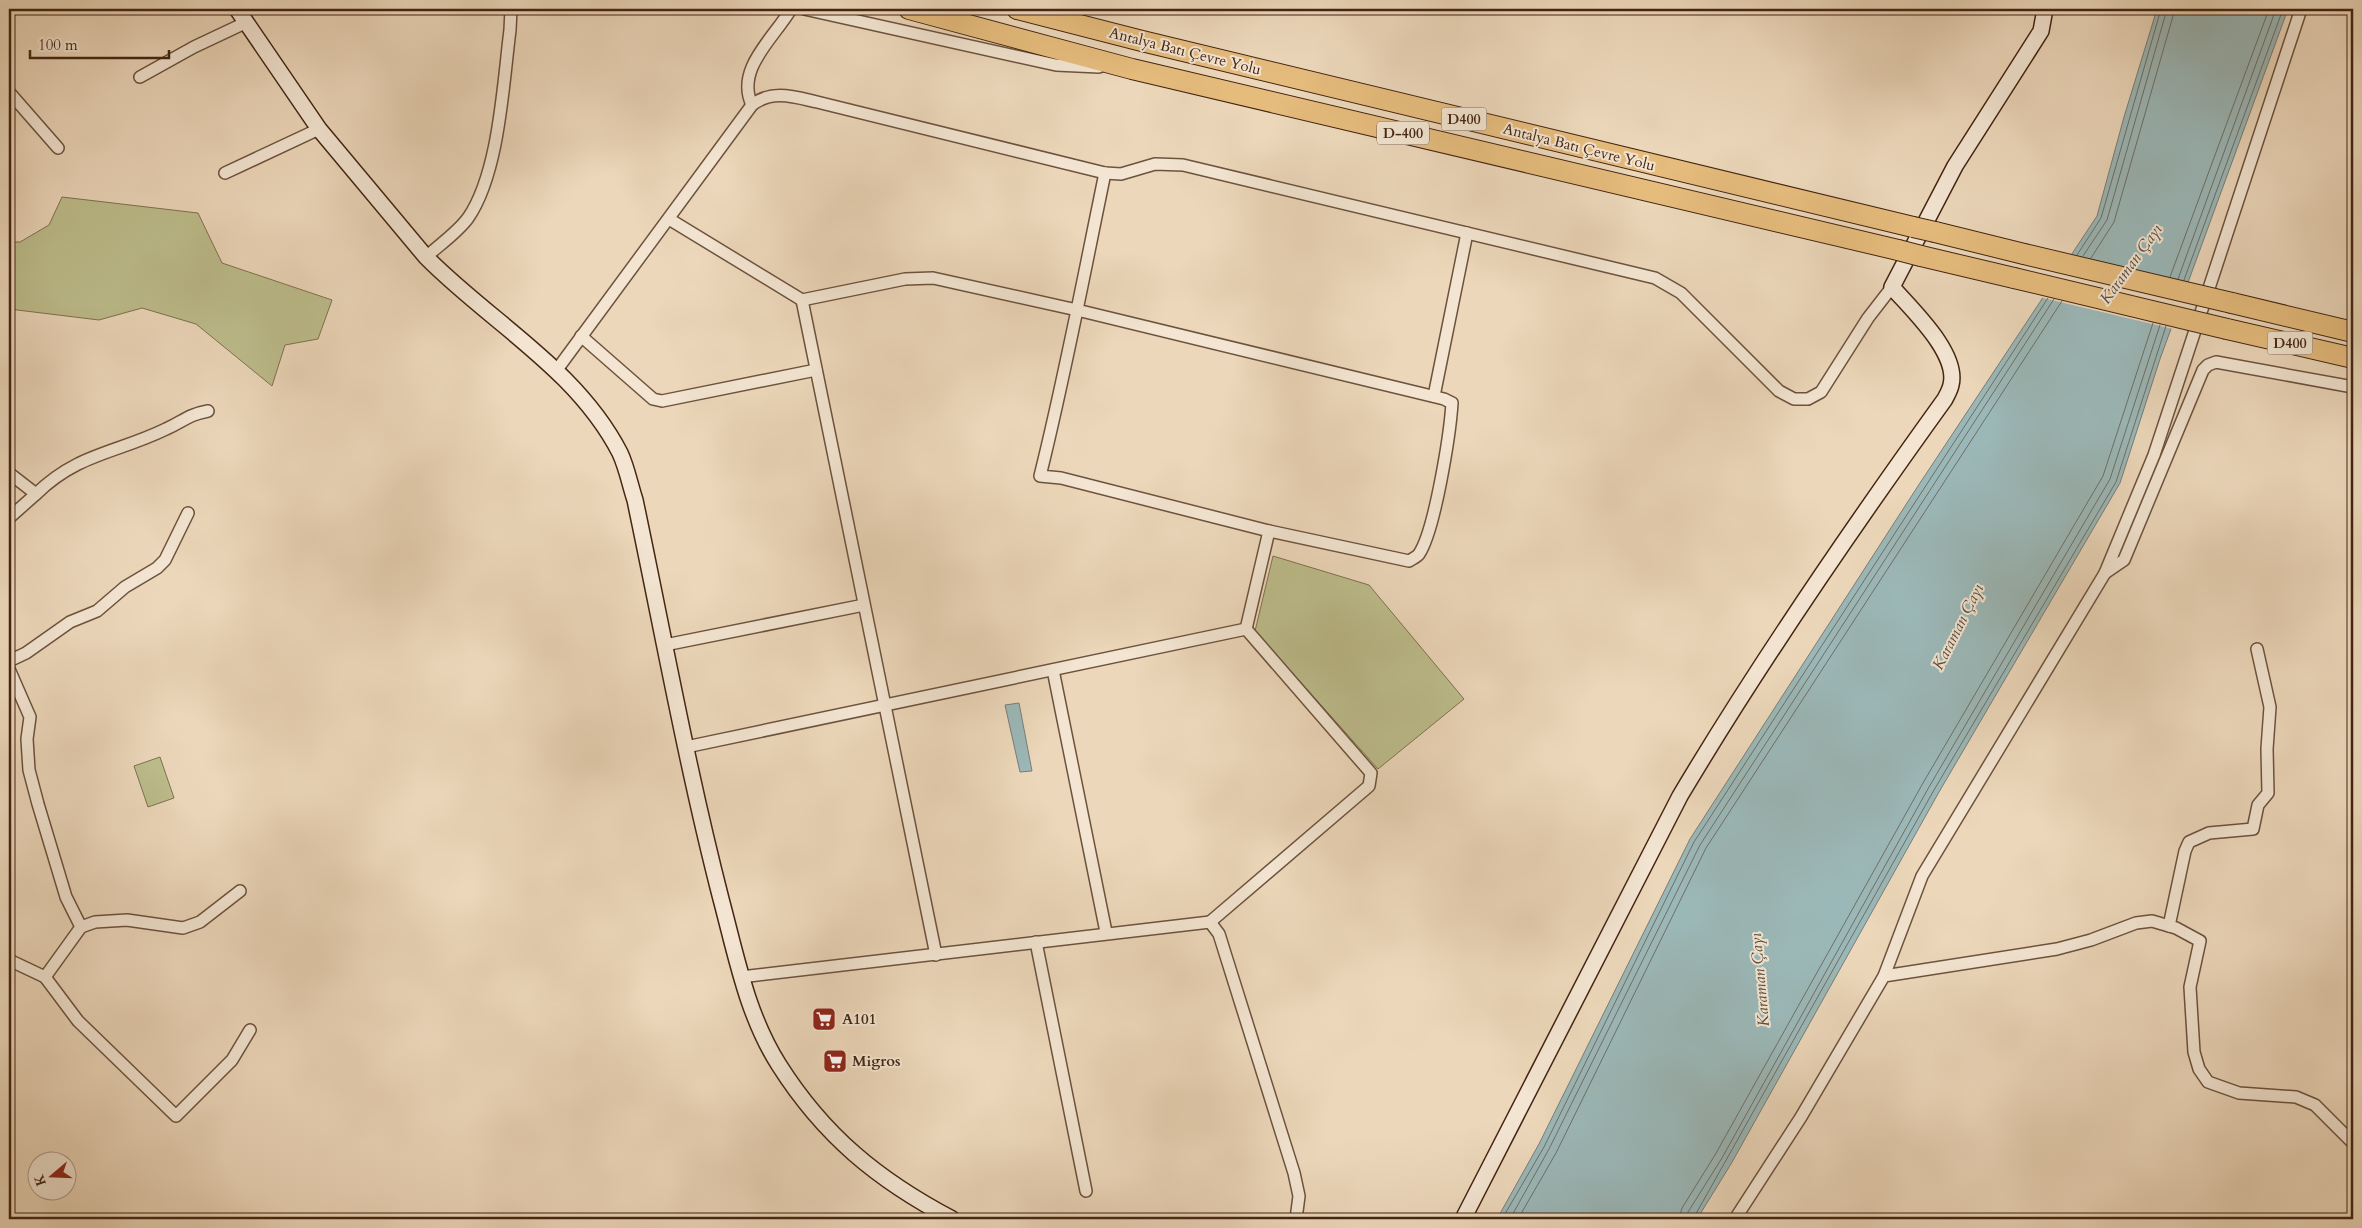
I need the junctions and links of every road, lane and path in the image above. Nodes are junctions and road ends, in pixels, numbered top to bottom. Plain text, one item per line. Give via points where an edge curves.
1 (237, 9) edge
2 (511, 9) edge
3 (791, 9) edge
4 (804, 9) edge
5 (909, 9) edge
6 (1017, 9) edge
7 (2046, 9) edge
8 (2301, 9) edge
9 (246, 15) edge
10 (1132, 69) junction
11 (140, 77) dead end
12 (9, 92) edge
13 (752, 104) junction
14 (319, 129) junction
15 (58, 148) dead end
16 (225, 173) dead end
17 (1105, 173) junction
18 (668, 219) junction
19 (1468, 233) junction
20 (1898, 250) joint
21 (426, 257) junction
22 (1892, 287) junction
23 (802, 300) junction
24 (1076, 310) junction
25 (2353, 332) edge
26 (582, 336) junction
27 (2353, 358) edge
28 (816, 370) junction
29 (556, 371) junction
30 (2353, 387) edge
31 (1434, 396) junction
32 (208, 412) dead end
33 (9, 473) edge
34 (36, 494) junction
35 (188, 513) dead end
36 (9, 518) edge
37 (1269, 531) junction
38 (2105, 574) junction
39 (864, 605) junction
40 (1246, 629) junction
41 (665, 645) junction
42 (2257, 649) dead end
43 (9, 662) edge
44 (9, 669) edge
45 (1053, 670) junction
46 (884, 705) junction
47 (686, 747) junction
48 (240, 891) dead end
49 (1210, 922) junction
50 (2169, 926) junction
51 (80, 928) junction
52 (1106, 932) junction
53 (1036, 942) junction
54 (936, 955) junction
55 (9, 960) edge
56 (1884, 976) junction
57 (45, 977) junction
58 (741, 977) junction
59 (250, 1030) dead end
60 (2353, 1143) edge
61 (1086, 1191) dead end
62 (952, 1219) edge
63 (1296, 1219) edge
64 (1463, 1219) edge
65 (1735, 1219) edge

1 - 9 main road
2 - 21 street via 492,156 484,190 467,219
3 - 13 street via 750,70 746,82
4 - 10 street via 1056,65
5 - 10 highway, D-400
6 - 25 highway, Antalya Batı Çevre Yolu / D400, bridge
7 - 22 main road via 2041,31 1955,166
8 - 38 street via 2154,456
9 - 11 street
9 - 14 main road
10 - 20 highway, D-400
12 - 15 street
13 - 17 street via 768,96 788,95
13 - 18 street
14 - 16 street
14 - 21 main road
17 - 19 street via 1121,174 1155,164 1183,165
17 - 24 street
18 - 23 street
18 - 26 street
19 - 22 street via 1655,278 1681,293 1779,391 1794,400 1808,399 1821,392 1868,318
19 - 31 street
20 - 27 highway, D400, bridge
21 - 29 main road
22 - 64 main road via 1940,344 1949,362 1952,384 1945,399 1865,511 1680,796
23 - 24 street via 905,279 933,278
23 - 28 street
24 - 31 street
24 - 37 street via 1040,476 1061,478
26 - 28 street via 653,400 662,401
26 - 29 street
28 - 39 street
29 - 41 main road via 602,424 620,455 635,500
30 - 38 street via 2250,367 2216,362 2208,365 2203,370 2124,560
31 - 37 street via 1452,403 1451,426 1431,522 1418,555 1409,561
32 - 34 street via 184,417 167,429 80,461
33 - 34 street
34 - 36 street
35 - 43 street via 158,568 126,587 98,610 70,622
37 - 40 street
38 - 56 street via 1922,876
39 - 41 street
39 - 46 street
40 - 45 street
40 - 49 street via 1371,773 1369,786
41 - 47 main road
42 - 50 street via 2270,706 2268,793 2258,805 2253,829 2209,834 2189,842
44 - 51 street via 30,717 27,739 29,770 38,804 66,897
45 - 46 street
45 - 52 street
46 - 47 street
46 - 54 street
47 - 58 main road
48 - 51 street via 200,922 183,928 127,920 95,922
49 - 52 street
49 - 63 street via 1220,934 1294,1173 1299,1196
50 - 56 street via 2152,921 2136,923 2057,949
50 - 60 street via 2200,941 2190,987 2194,1052 2199,1069 2208,1082 2239,1093 2296,1097 2315,1105
51 - 57 street
52 - 53 street
53 - 54 street
53 - 61 street
54 - 58 street
55 - 57 street
56 - 65 street via 1801,1117
57 - 59 street via 78,1021 176,1116 232,1060
58 - 62 main road via 755,1018 778,1064 817,1117 842,1145 874,1172

